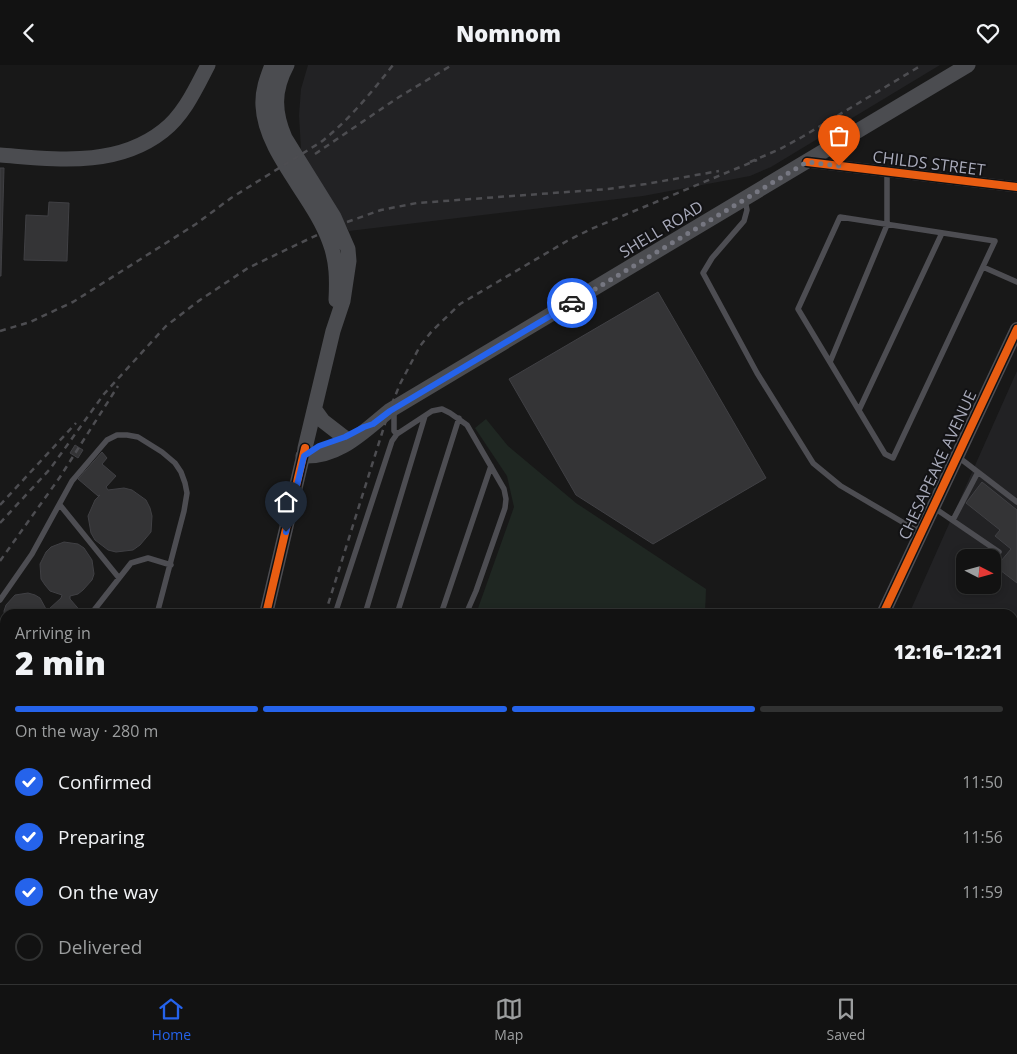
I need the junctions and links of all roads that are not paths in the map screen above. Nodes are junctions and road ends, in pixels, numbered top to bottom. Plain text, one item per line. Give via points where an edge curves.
1 (208, 65) edge
2 (968, 65) edge
3 (283, 66) edge
4 (0, 155) edge
5 (807, 162) junction
6 (887, 172) junction
7 (1017, 187) edge
8 (745, 200) junction
9 (888, 225) junction
10 (942, 233) junction
11 (983, 267) junction
12 (1017, 282) edge
13 (1017, 329) edge
14 (830, 362) junction
15 (315, 409) junction
16 (394, 409) junction
17 (859, 410) junction
18 (425, 416) junction
19 (459, 418) junction
20 (373, 424) junction
21 (397, 434) junction
22 (345, 437) junction
23 (304, 452) junction
24 (957, 456) junction
25 (491, 466) junction
26 (978, 472) junction
27 (1017, 502) edge
28 (60, 505) junction
29 (933, 507) junction
30 (953, 520) junction
31 (921, 533) junction
32 (995, 549) edge
33 (170, 565) junction
34 (119, 578) junction
35 (0, 600) edge
36 (95, 609) edge
37 (158, 609) edge
38 (267, 609) edge
39 (337, 609) edge
40 (367, 609) edge
41 (399, 609) edge
42 (443, 609) edge
43 (468, 609) edge
44 (885, 609) edge

1 - 4 main road via 179,114 164,131 124,152 80,159
2 - 5 main road, SHELL ROAD
3 - 15 main road via 277,94 280,127 334,217 348,249 347,285
5 - 6 street, CHILDS STREET
5 - 8 main road, SHELL ROAD
6 - 7 street, CHILDS STREET
6 - 9 lane
8 - 16 main road, SHELL ROAD
8 - 31 lane via 744,221 703,273 756,373 813,463 841,486
9 - 10 lane
9 - 14 lane
9 - 14 lane via 840,217 798,309
10 - 11 lane via 995,241
10 - 17 lane
11 - 12 lane
11 - 17 lane via 893,458 885,454
13 - 24 street, CHESAPEAKE AVENUE
14 - 17 lane
15 - 22 main road via 324,421
15 - 23 main road
16 - 20 main road, SHELL ROAD
16 - 21 lane via 394,431
18 - 19 lane via 442,409
18 - 21 lane
18 - 40 lane
19 - 25 lane via 467,425
19 - 41 lane
20 - 22 main road, SHELL ROAD
20 - 23 main road, SHELL ROAD via 344,446 315,457
21 - 39 lane
22 - 23 main road, SHELL ROAD
23 - 38 street
24 - 26 lane
24 - 29 street, CHESAPEAKE AVENUE
25 - 42 lane
25 - 43 lane via 504,489 505,507
26 - 27 lane
26 - 30 lane
28 - 33 lane via 72,481 107,440 117,435 138,437 175,463 185,483 184,511
28 - 34 lane
28 - 35 lane via 32,555
29 - 30 lane
29 - 31 street, CHESAPEAKE AVENUE
30 - 32 lane
31 - 44 street, CHESAPEAKE AVENUE
33 - 34 lane via 148,558 138,560 131,563
33 - 37 lane
34 - 36 lane

